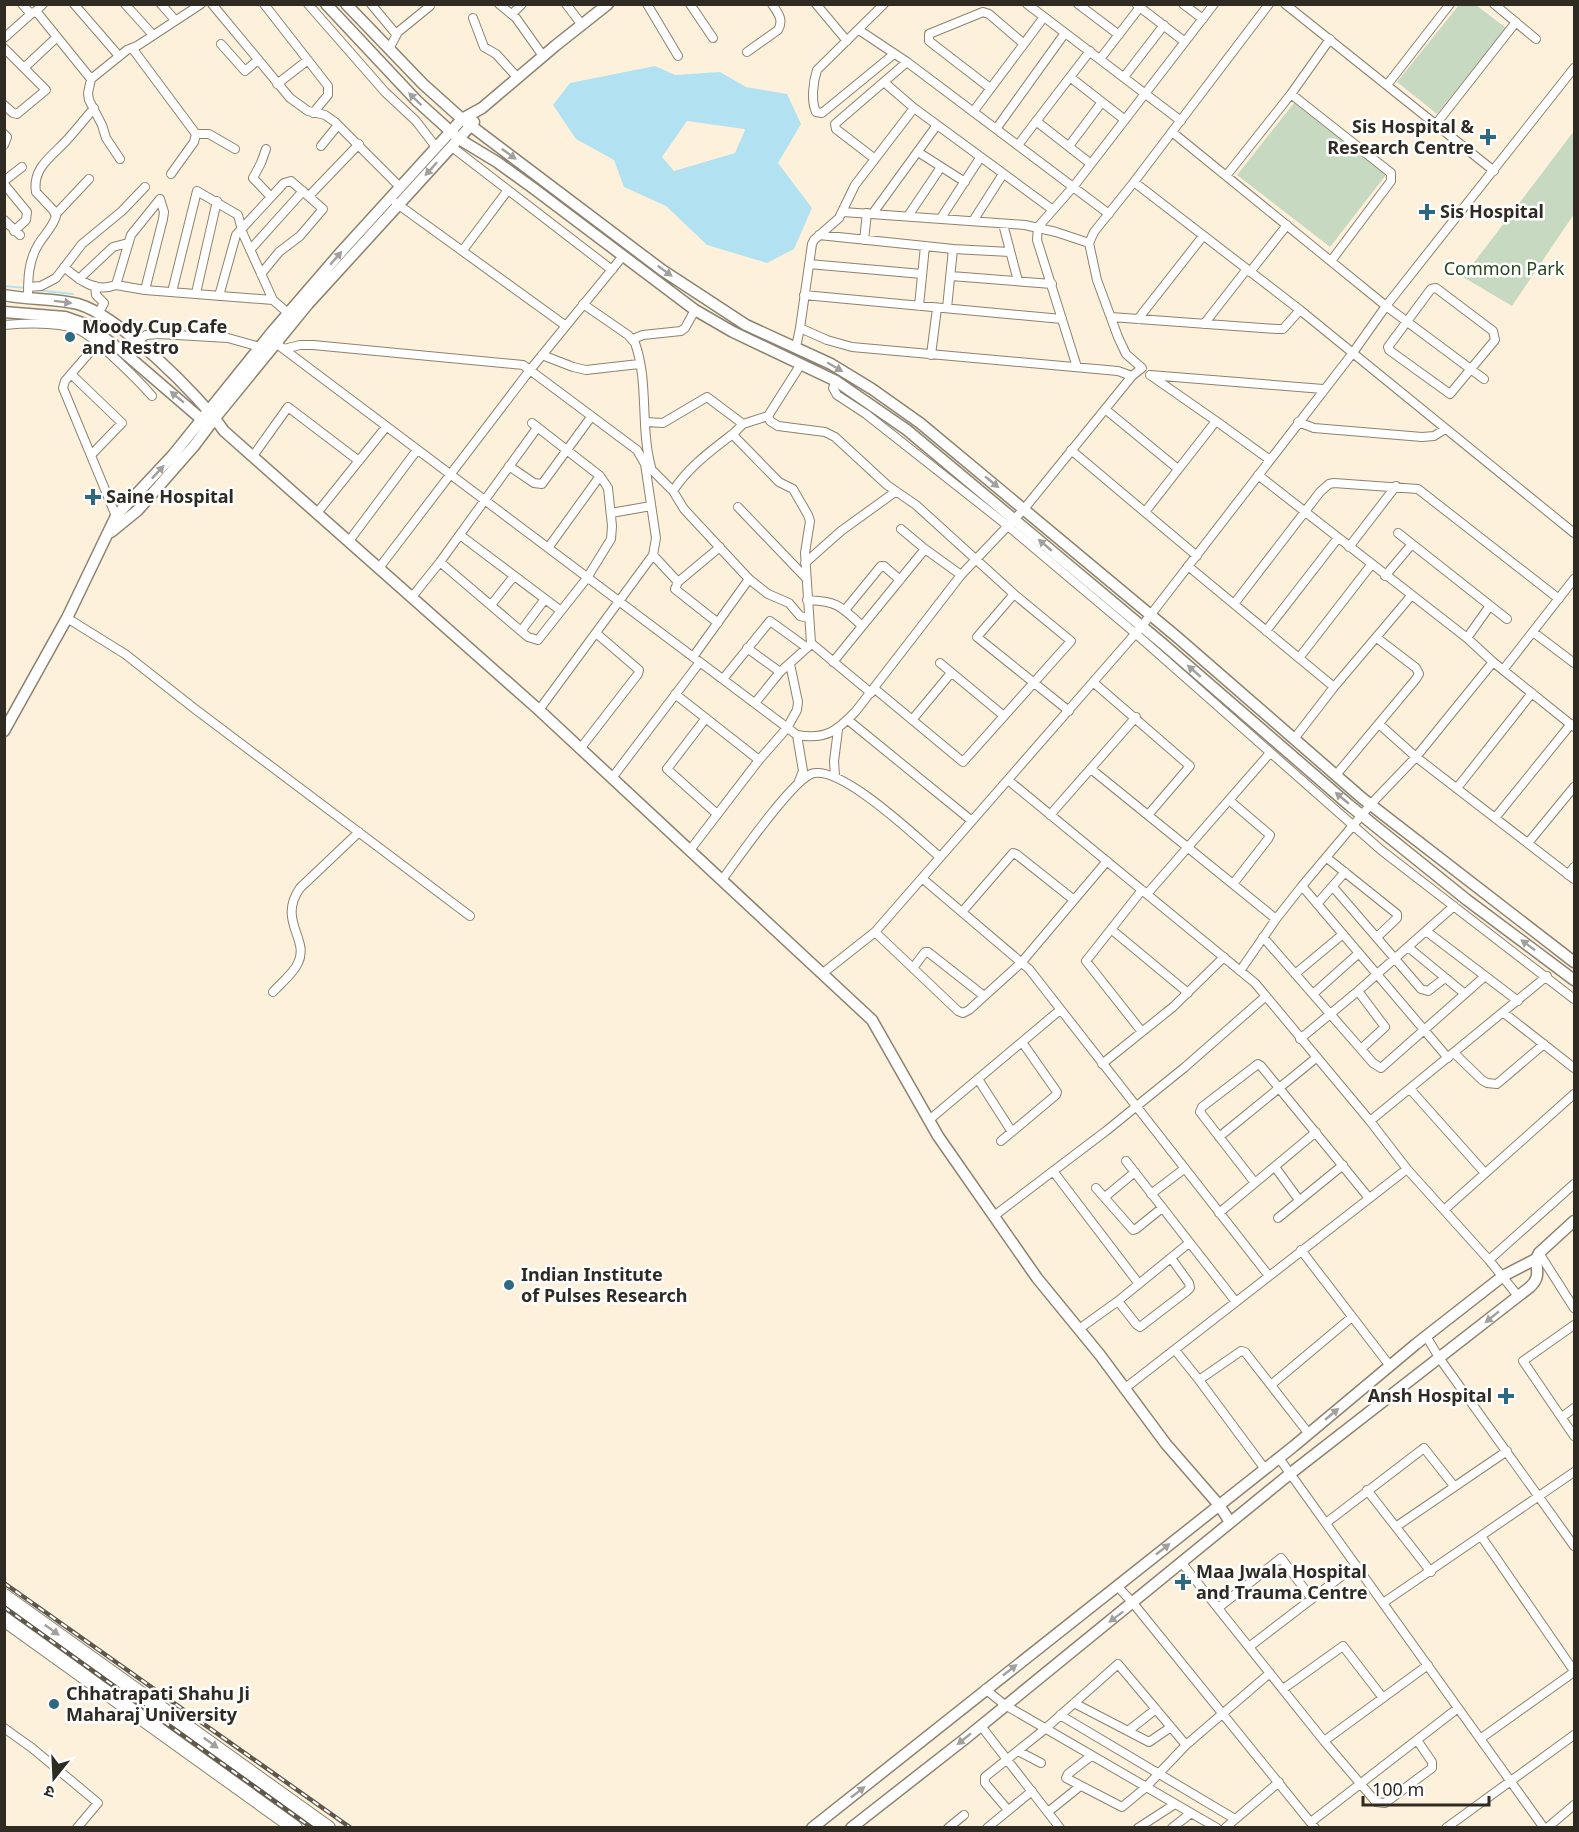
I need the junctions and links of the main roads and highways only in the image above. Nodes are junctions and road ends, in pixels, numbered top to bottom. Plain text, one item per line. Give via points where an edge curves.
1 (4, 1596) edge
2 (4, 1619) edge
3 (189, 1728) junction
4 (178, 1744) junction
5 (295, 1827) edge
6 (328, 1827) edge

1 -> 3 highway
2 - 4 highway
3 - 4 highway
3 -> 6 highway
4 - 5 highway

